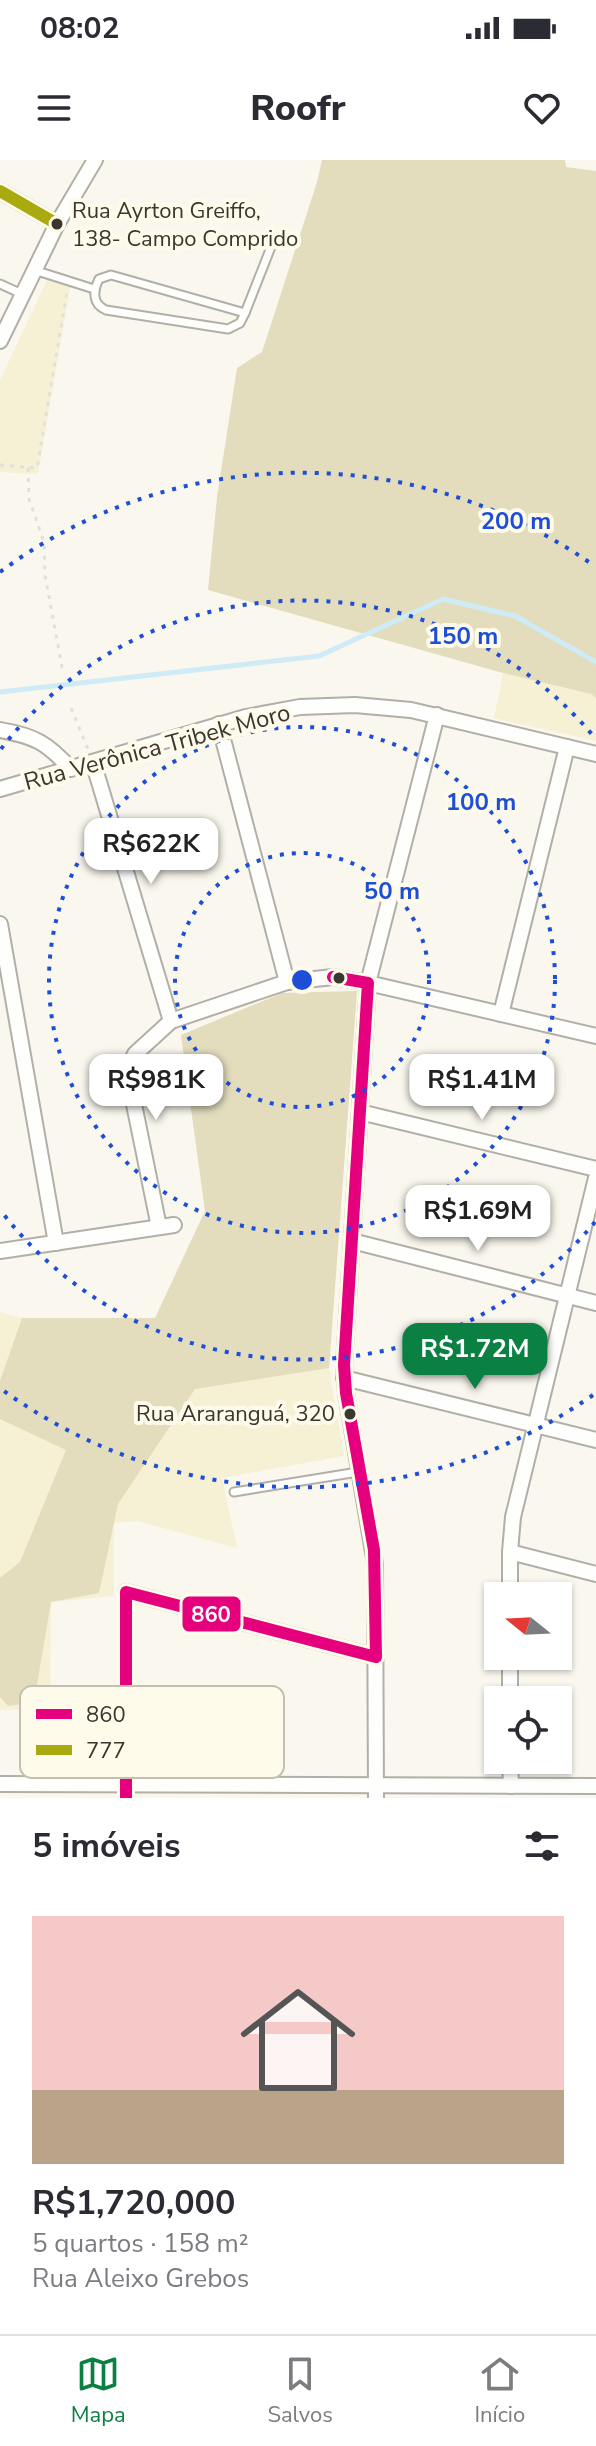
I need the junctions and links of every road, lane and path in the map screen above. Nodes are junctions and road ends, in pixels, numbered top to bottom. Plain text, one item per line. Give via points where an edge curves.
1 (95, 160) edge
2 (0, 191) edge
3 (57, 224) junction
4 (271, 247) dead end
5 (34, 270) junction
6 (69, 281) junction
7 (0, 284) edge
8 (94, 289) junction
9 (22, 294) junction
10 (245, 313) junction
11 (0, 341) edge
12 (0, 465) edge
13 (28, 468) junction
14 (63, 673) dead end
15 (71, 708) dead end
16 (437, 715) junction
17 (219, 724) junction
18 (0, 730) edge
19 (567, 747) junction
20 (596, 754) edge
21 (93, 762) junction
22 (71, 769) junction
23 (0, 789) edge
24 (0, 924) edge
25 (287, 982) junction
26 (368, 983) junction
27 (501, 1014) junction
28 (171, 1021) junction
29 (596, 1036) edge
30 (360, 1112) junction
31 (596, 1169) edge
32 (596, 1178) edge
33 (352, 1241) junction
34 (56, 1243) junction
35 (0, 1251) edge
36 (567, 1295) junction
37 (596, 1303) edge
38 (344, 1378) junction
39 (536, 1425) junction
40 (596, 1440) edge
41 (360, 1472) junction
42 (234, 1492) dead end
43 (510, 1552) junction
44 (596, 1574) edge
45 (510, 1582) edge
46 (376, 1657) junction
47 (126, 1686) edge
48 (511, 1774) edge
49 (0, 1784) edge
50 (511, 1786) junction
51 (596, 1786) edge
52 (126, 1791) edge
53 (376, 1792) edge

1 - 3 street
2 - 3 street
3 - 5 street
4 - 10 lane
5 - 6 lane
5 - 9 street
6 - 8 lane
6 - 13 path via 37,468
7 - 9 lane
8 - 10 lane via 99,279 111,275
8 - 10 lane via 96,301 106,310 228,329
9 - 11 street
12 - 13 path
13 - 14 path via 29,499 44,542
15 - 21 path
16 - 17 street, Rua Verônica Tribek Moro via 380,706 328,706 273,711
16 - 19 street, Rua Verônica Tribek Moro
16 - 26 street
17 - 21 street, Rua Verônica Tribek Moro
17 - 25 street
18 - 22 street via 39,740
19 - 20 street, Rua Verônica Tribek Moro
19 - 27 street
21 - 22 street, Rua Verônica Tribek Moro
21 - 28 street
22 - 23 street, Rua Verônica Tribek Moro
24 - 34 street
25 - 26 street via 333,977
25 - 28 street
26 - 27 street
26 - 30 street
27 - 29 street
28 - 34 street via 135,1054 127,1070 166,1226
30 - 31 street
30 - 33 street
32 - 36 street
33 - 36 street
33 - 38 street
34 - 35 street
36 - 37 street
36 - 39 street
38 - 39 street
38 - 41 street
39 - 40 street
39 - 43 street via 513,1517
41 - 42 lane
41 - 46 street via 375,1564
43 - 44 street
43 - 45 street
46 - 47 street via 126,1592
46 - 53 street
48 - 50 street
49 - 52 street
50 - 51 street
50 - 53 street
52 - 53 street

